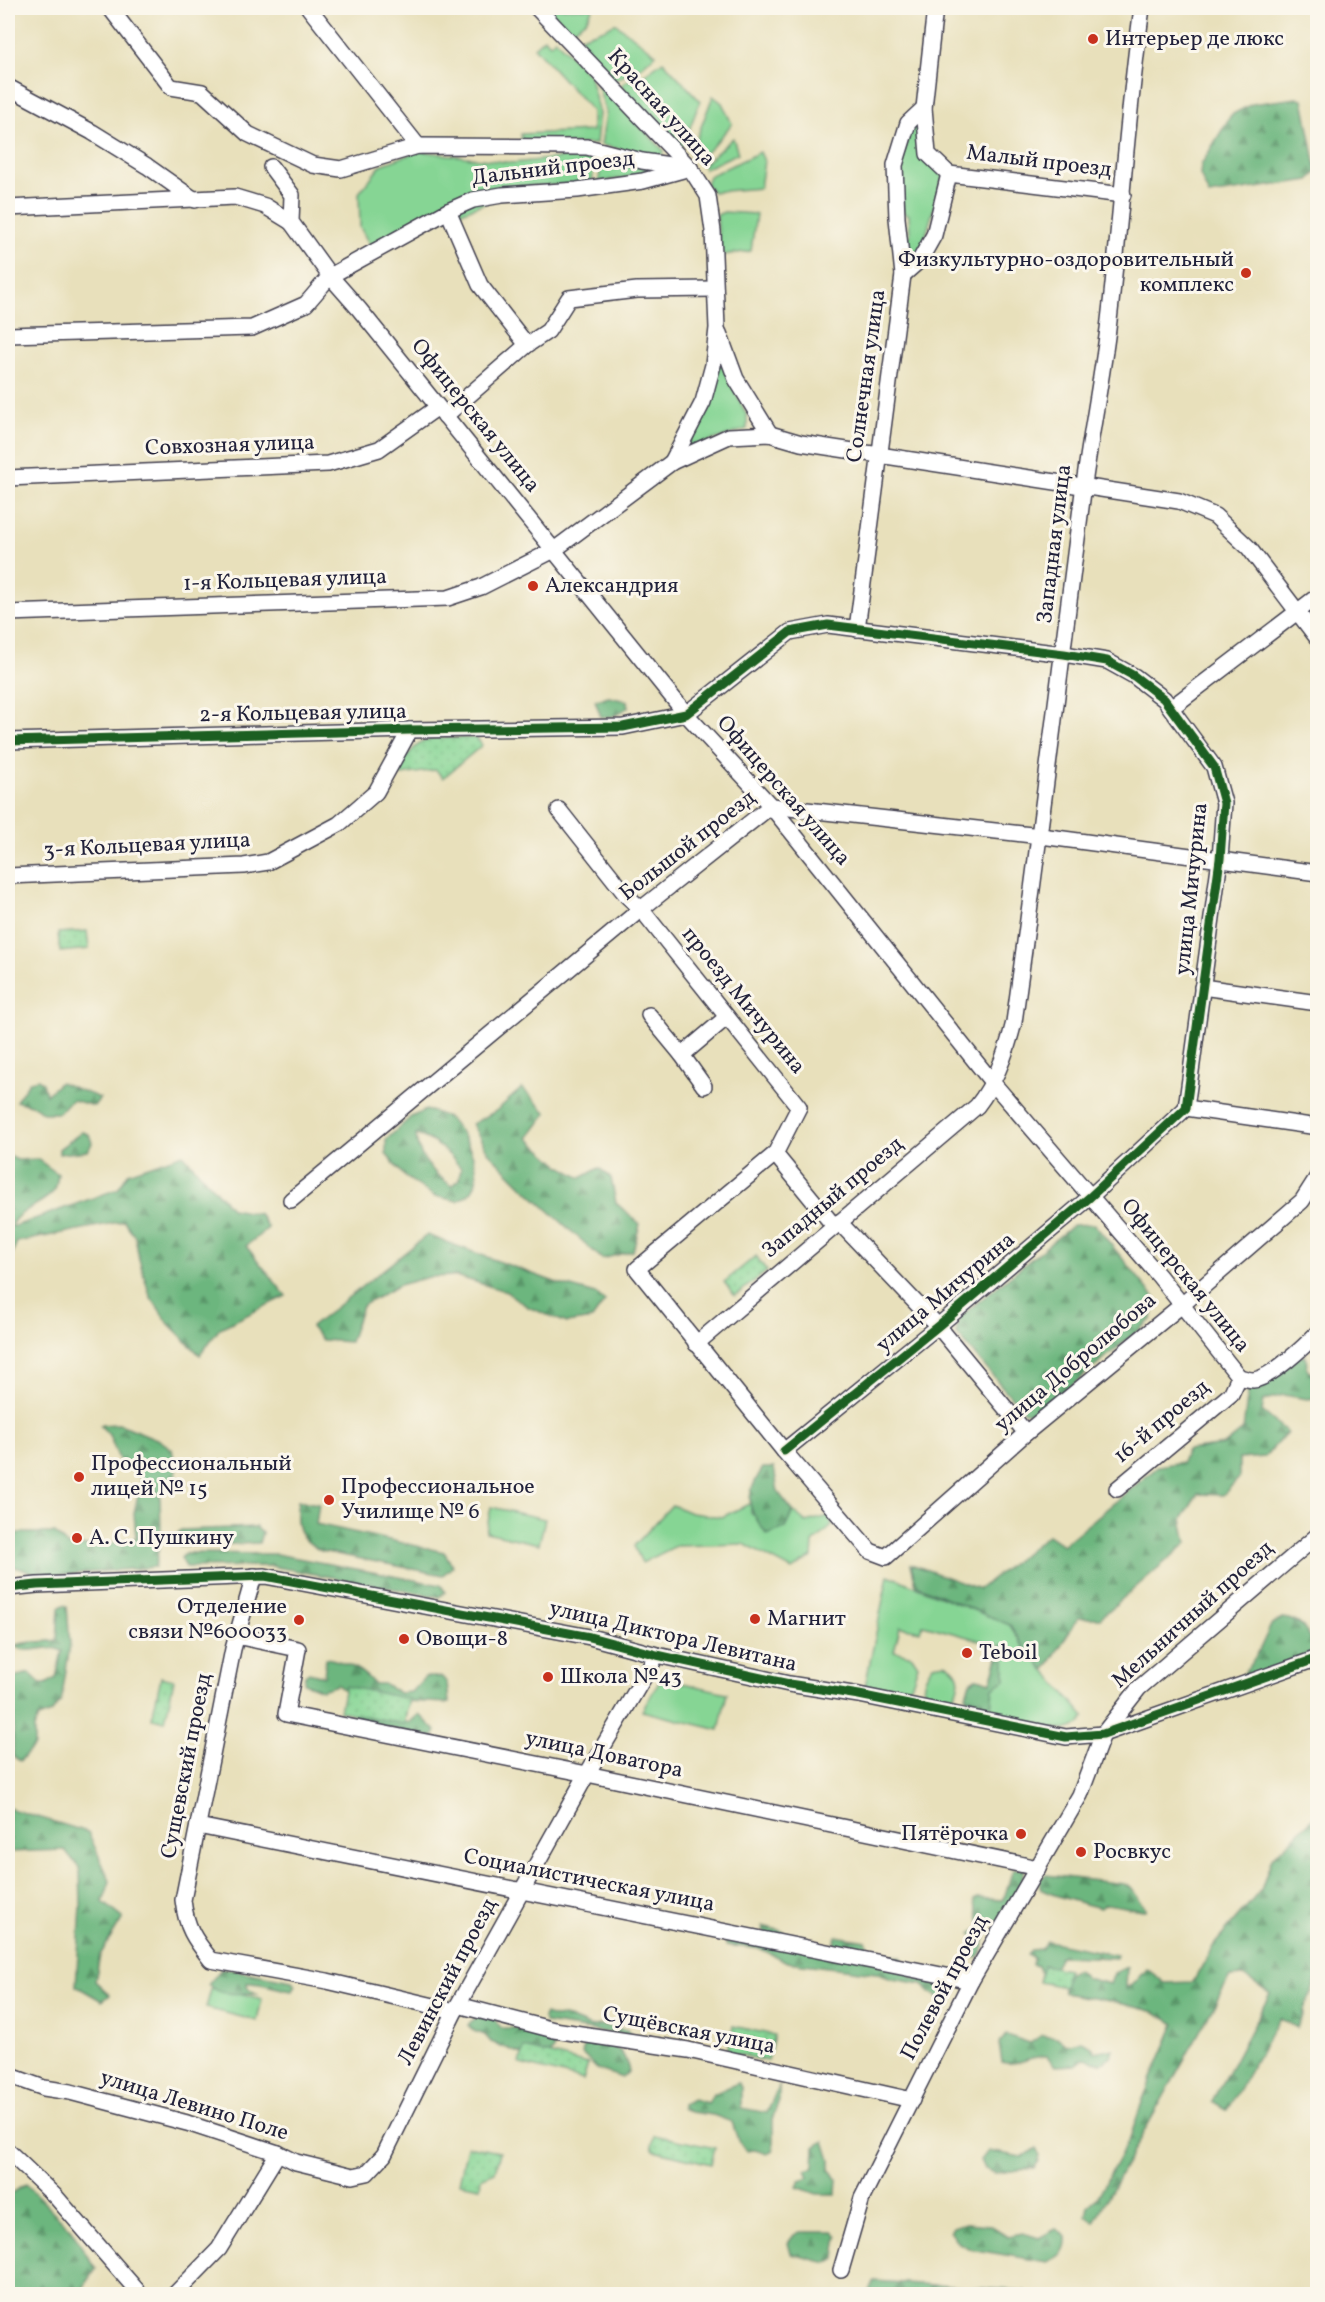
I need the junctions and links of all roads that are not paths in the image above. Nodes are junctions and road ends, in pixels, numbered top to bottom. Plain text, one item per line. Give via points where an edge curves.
1 (110, 8) edge
2 (309, 8) edge
3 (537, 8) edge
4 (935, 8) edge
5 (1142, 8) edge
6 (8, 87) edge
7 (924, 108) junction
8 (418, 146) junction
9 (271, 167) dead end
10 (690, 168) junction
11 (949, 174) junction
12 (1123, 195) junction
13 (195, 200) junction
14 (8, 208) edge
15 (448, 211) junction
16 (291, 222) junction
17 (903, 275) junction
18 (330, 276) junction
19 (715, 288) junction
20 (717, 328) junction
21 (8, 335) edge
22 (527, 345) junction
23 (442, 411) junction
24 (770, 434) junction
25 (879, 455) junction
26 (672, 462) junction
27 (8, 478) edge
28 (1084, 487) junction
29 (554, 550) junction
30 (1317, 596) edge
31 (1297, 611) junction
32 (8, 613) edge
33 (857, 629) junction
34 (1317, 639) edge
35 (1064, 654) junction
36 (1171, 708) junction
37 (686, 714) junction
38 (599, 728) joint
39 (410, 730) junction
40 (8, 741) edge
41 (771, 806) junction
42 (559, 810) dead end
43 (1041, 836) junction
44 (1220, 859) junction
45 (1317, 873) edge
46 (8, 876) edge
47 (641, 909) junction
48 (1202, 987) junction
49 (1317, 1003) edge
50 (649, 1015) dead end
51 (727, 1017) junction
52 (682, 1055) junction
53 (992, 1082) junction
54 (704, 1086) dead end
55 (1186, 1108) junction
56 (1317, 1127) edge
57 (775, 1154) junction
58 (1317, 1176) edge
59 (1090, 1197) junction
60 (291, 1200) dead end
61 (837, 1224) junction
62 (1183, 1304) junction
63 (938, 1326) junction
64 (1317, 1332) edge
65 (696, 1344) junction
66 (1239, 1377) junction
67 (1026, 1433) junction
68 (784, 1451) junction
69 (1117, 1489) dead end
70 (1317, 1534) edge
71 (254, 1576) junction
72 (8, 1588) edge
73 (236, 1636) junction
74 (657, 1655) junction
75 (1317, 1658) edge
76 (1103, 1734) junction
77 (587, 1774) junction
78 (198, 1826) junction
79 (1038, 1868) junction
80 (523, 1890) junction
81 (211, 1960) joint
82 (971, 1981) junction
83 (457, 2008) junction
84 (8, 2075) edge
85 (912, 2100) junction
86 (8, 2151) edge
87 (278, 2153) junction
88 (367, 2173) joint
89 (841, 2270) dead end
90 (140, 2295) edge
91 (175, 2295) edge

1 - 8 street via 171,87 202,92 248,134 313,165 341,170
2 - 8 street
3 - 10 street, Красная улица
4 - 7 street
5 - 12 street, Западная улица
6 - 13 street via 92,132
7 - 11 street via 928,154
7 - 17 street via 908,123 895,165
8 - 10 street via 587,147
9 - 16 street via 292,195
10 - 15 street, Дальний проезд via 643,181 473,200
10 - 19 street, Красная улица via 708,196
11 - 12 street, Малый проезд
11 - 17 street, Солнечная улица via 934,235 920,260
12 - 28 street, Западная улица via 1108,331
13 - 14 street
13 - 16 street via 235,197 265,206
15 - 18 street, Дальний проезд
15 - 22 street via 480,285
16 - 18 street, Офицерская улица
17 - 25 street, Солнечная улица
18 - 21 street via 306,304 252,328
18 - 23 street, Офицерская улица
19 - 20 street, Красная улица
19 - 22 street, Совхозная улица via 638,290 569,298 548,331
20 - 24 street, Красная улица via 736,379
20 - 26 street, Красная улица via 703,402
22 - 23 street, Совхозная улица
23 - 27 street, Совхозная улица via 379,449 328,464
23 - 29 street, Офицерская улица
24 - 25 street
24 - 26 street via 729,435
25 - 28 street
25 - 33 street, Солнечная улица
26 - 29 street, 1-я Кольцевая улица
28 - 31 street via 1179,501 1215,516 1249,548
28 - 35 street, Западная улица
29 - 32 street, 1-я Кольцевая улица via 481,587 448,598
29 - 37 street, Офицерская улица
30 - 31 street
31 - 34 street
31 - 36 street
33 - 35 street, улица Мичурина
33 - 37 street, улица Мичурина via 828,625 790,632
35 - 36 street, улица Мичурина via 1107,661 1134,676
35 - 43 street, Западная улица
36 - 44 street, улица Мичурина via 1214,766 1224,803
37 - 38 street, улица Мичурина
37 - 41 street, Офицерская улица
38 - 39 street, 2-я Кольцевая улица
39 - 40 street, 2-я Кольцевая улица
39 - 46 street, 3-я Кольцевая улица via 376,792 339,824 268,862
41 - 43 street, Большой проезд
41 - 47 street, Большой проезд
41 - 53 street, Офицерская улица
42 - 47 street, проезд Мичурина
43 - 44 street, Большой проезд
43 - 53 street, Западная улица via 1014,1022 1008,1048
44 - 45 street, Большой проезд
44 - 48 street, улица Мичурина
47 - 51 street, проезд Мичурина
47 - 60 street, Большой проезд
48 - 49 street
48 - 55 street, улица Мичурина
50 - 52 street
51 - 52 street
51 - 57 street, проезд Мичурина via 799,1107
52 - 54 street
53 - 59 street, Офицерская улица
53 - 61 street, Западный проезд via 977,1106
55 - 56 street
55 - 59 street, улица Мичурина
57 - 61 street
57 - 65 street via 637,1269
58 - 62 street, улица Добролюбова via 1302,1201
59 - 62 street, Офицерская улица
59 - 63 street, улица Мичурина
61 - 63 street
61 - 65 street, Западный проезд
62 - 66 street, Офицерская улица
62 - 67 street, улица Добролюбова
63 - 67 street
63 - 68 street, улица Мичурина
64 - 66 street, 16-й проезд via 1264,1377
65 - 68 street
66 - 69 street, 16-й проезд via 1231,1394
67 - 68 street, улица Добролюбова via 886,1557 870,1551
70 - 76 street, Мельничный проезд via 1139,1688
71 - 72 street, улица Диктора Левитана
71 - 73 street, Сущевский проезд
71 - 74 street, улица Диктора Левитана via 590,1637
73 - 77 street, улица Доватора via 298,1649 286,1714
73 - 78 street, Сущевский проезд
74 - 76 street, улица Диктора Левитана via 1065,1737
74 - 77 street, Левинский проезд
75 - 76 street, улица Диктора Левитана
76 - 79 street, Полевой проезд via 1080,1795
77 - 79 street, улица Доватора
77 - 80 street, Левинский проезд
78 - 80 street, Социалистическая улица
78 - 81 street, Сущевский проезд via 183,1900 185,1920
79 - 82 street, Полевой проезд
80 - 82 street, Социалистическая улица
80 - 83 street, Левинский проезд
81 - 83 street, Сущёвская улица
82 - 85 street, Полевой проезд
83 - 85 street, Сущёвская улица via 554,2030 688,2050
83 - 88 street, Левинский проезд via 384,2155
84 - 87 street, улица Левино Поле via 44,2088 187,2123
85 - 89 street, Полевой проезд via 862,2198
86 - 90 street via 56,2197
87 - 88 street, улица Левино Поле via 296,2162 353,2176
87 - 91 street via 219,2249

